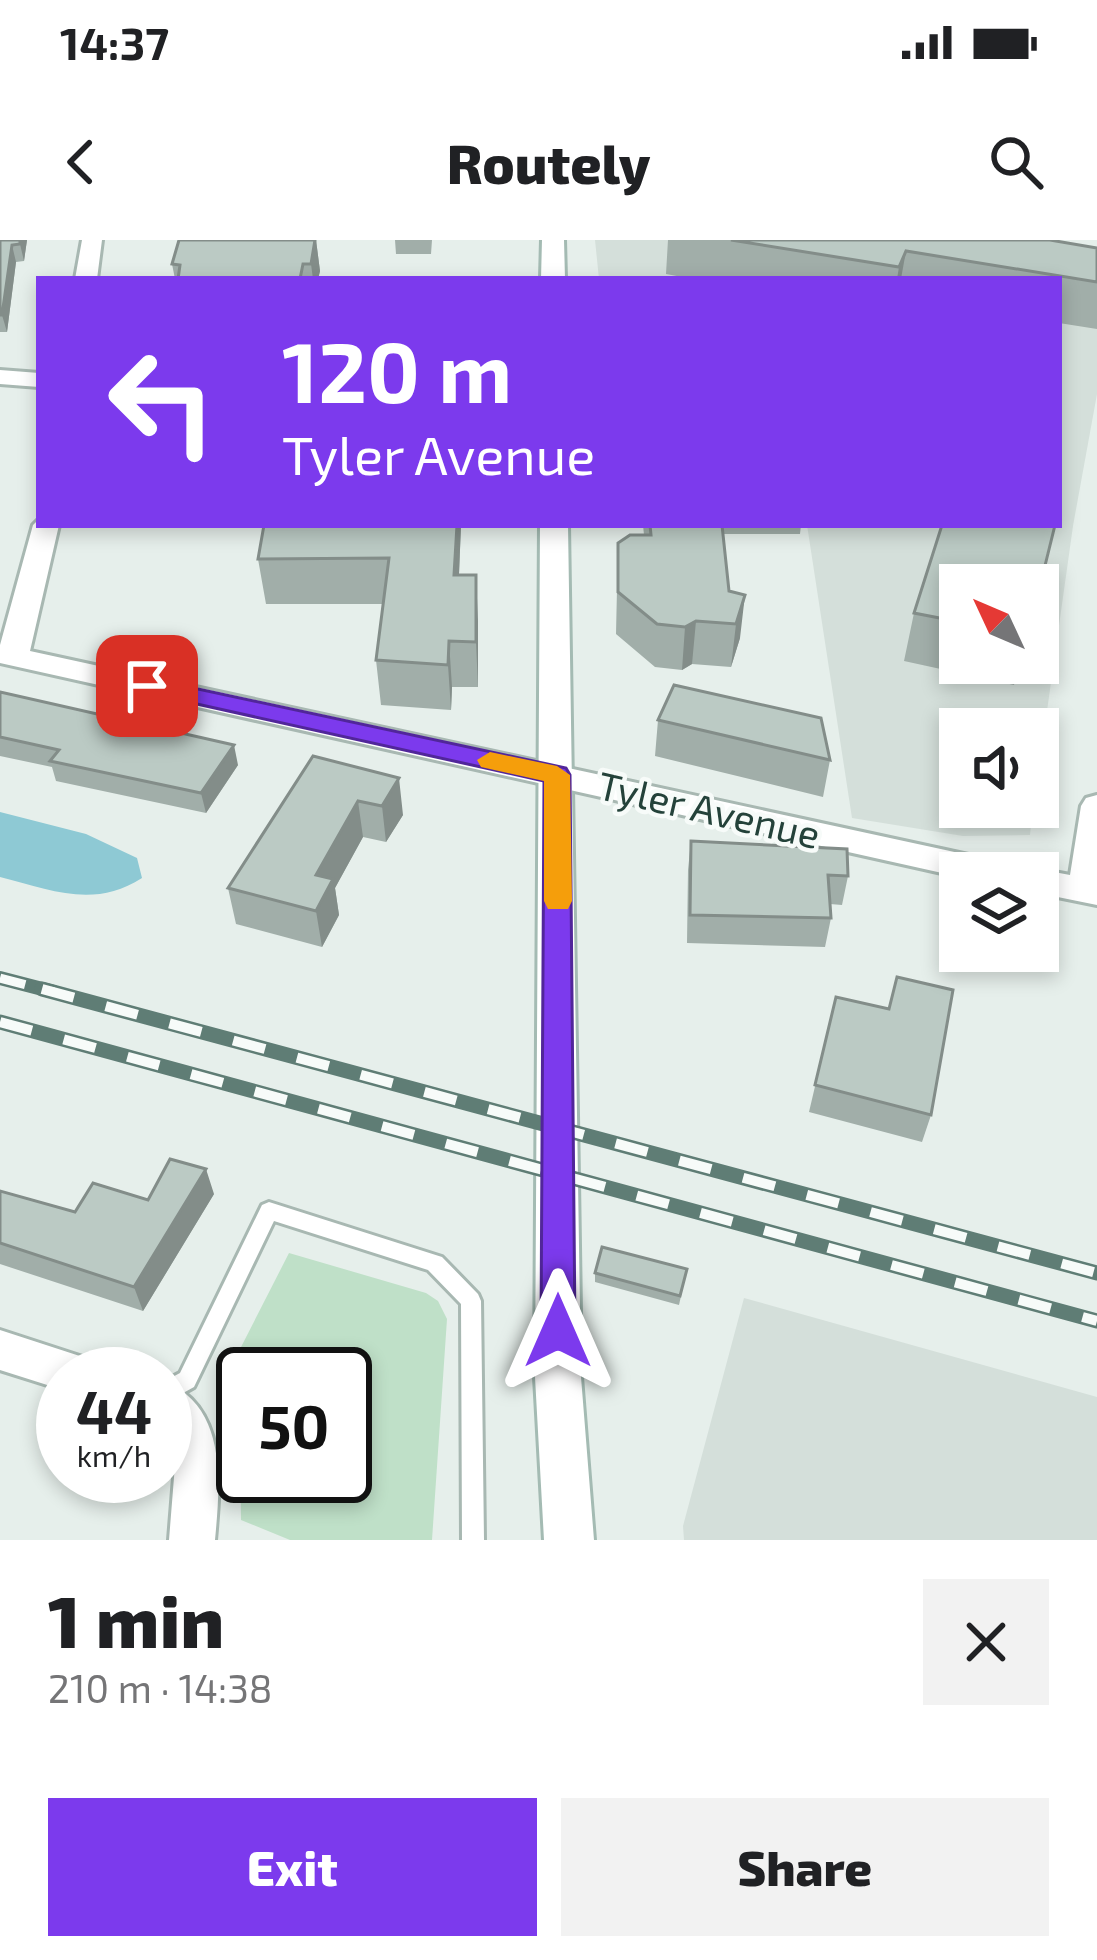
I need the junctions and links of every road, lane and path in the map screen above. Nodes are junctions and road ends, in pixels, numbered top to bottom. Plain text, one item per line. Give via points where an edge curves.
1 (92, 240) edge
2 (553, 240) edge
3 (86, 276) edge
4 (553, 276) edge
5 (0, 377) edge
6 (36, 380) edge
7 (45, 528) edge
8 (554, 528) edge
9 (7, 655) edge
10 (557, 775) junction
11 (1097, 806) edge
12 (939, 860) edge
13 (1059, 885) edge
14 (1091, 891) edge
15 (0, 1350) edge
16 (36, 1361) edge
17 (192, 1370) edge
18 (192, 1435) edge
19 (192, 1540) edge
20 (473, 1540) edge
21 (569, 1540) edge

1 - 3 street
2 - 4 main road
5 - 6 street
7 - 9 street
8 - 10 main road
9 - 10 street, Tyler Avenue
10 - 12 street, Tyler Avenue
10 - 21 main road via 558,1377
11 - 14 street
13 - 14 street
15 - 16 street
17 - 20 lane via 269,1211 435,1263 471,1301
18 - 19 street via 200,1468

